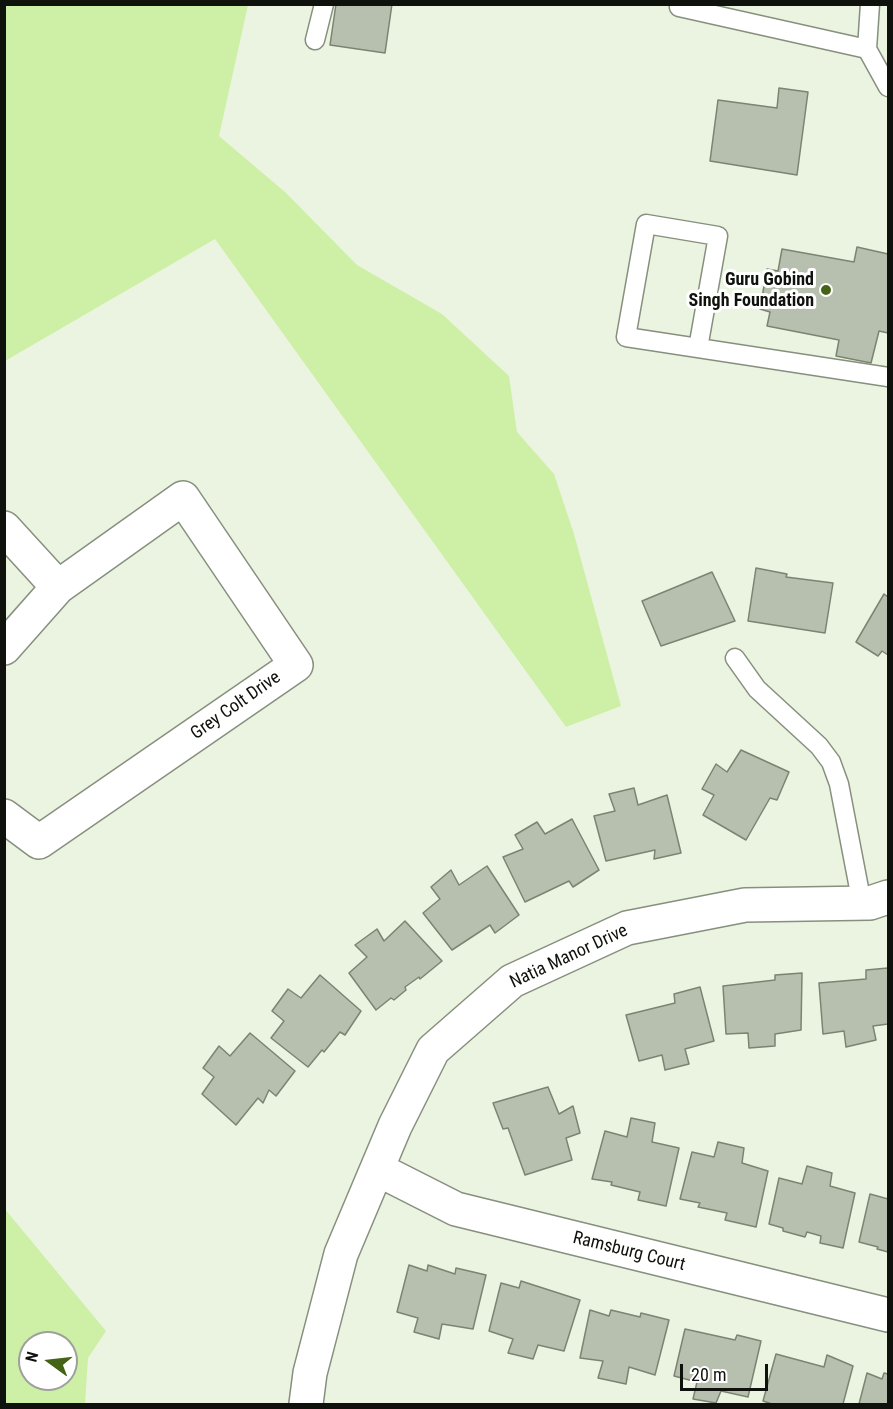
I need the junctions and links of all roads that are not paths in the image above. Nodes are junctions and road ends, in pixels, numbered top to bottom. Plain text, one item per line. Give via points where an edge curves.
1 (324, 4) edge
2 (680, 4) edge
3 (870, 4) edge
4 (315, 40) dead end
5 (867, 49) junction
6 (888, 87) edge
7 (698, 348) junction
8 (888, 377) edge
9 (4, 528) edge
10 (58, 587) junction
11 (4, 648) edge
12 (735, 658) dead end
13 (4, 816) edge
14 (875, 900) edge
15 (377, 1169) junction
16 (888, 1315) edge
17 (306, 1404) edge

1 - 4 lane
2 - 5 lane via 679,7
3 - 5 lane
5 - 6 lane
7 - 7 lane via 626,337 645,224 718,236
7 - 8 lane
9 - 10 street
10 - 11 street, Grey Colt Drive
10 - 13 street, Grey Colt Drive via 183,498 296,665 39,842
12 - 14 lane via 757,689 831,762
14 - 15 street, Natia Manor Drive via 746,905 627,928 512,981 433,1050
15 - 16 street, Ramsburg Court via 456,1209
15 - 17 street, Natia Manor Drive via 341,1254 310,1373

